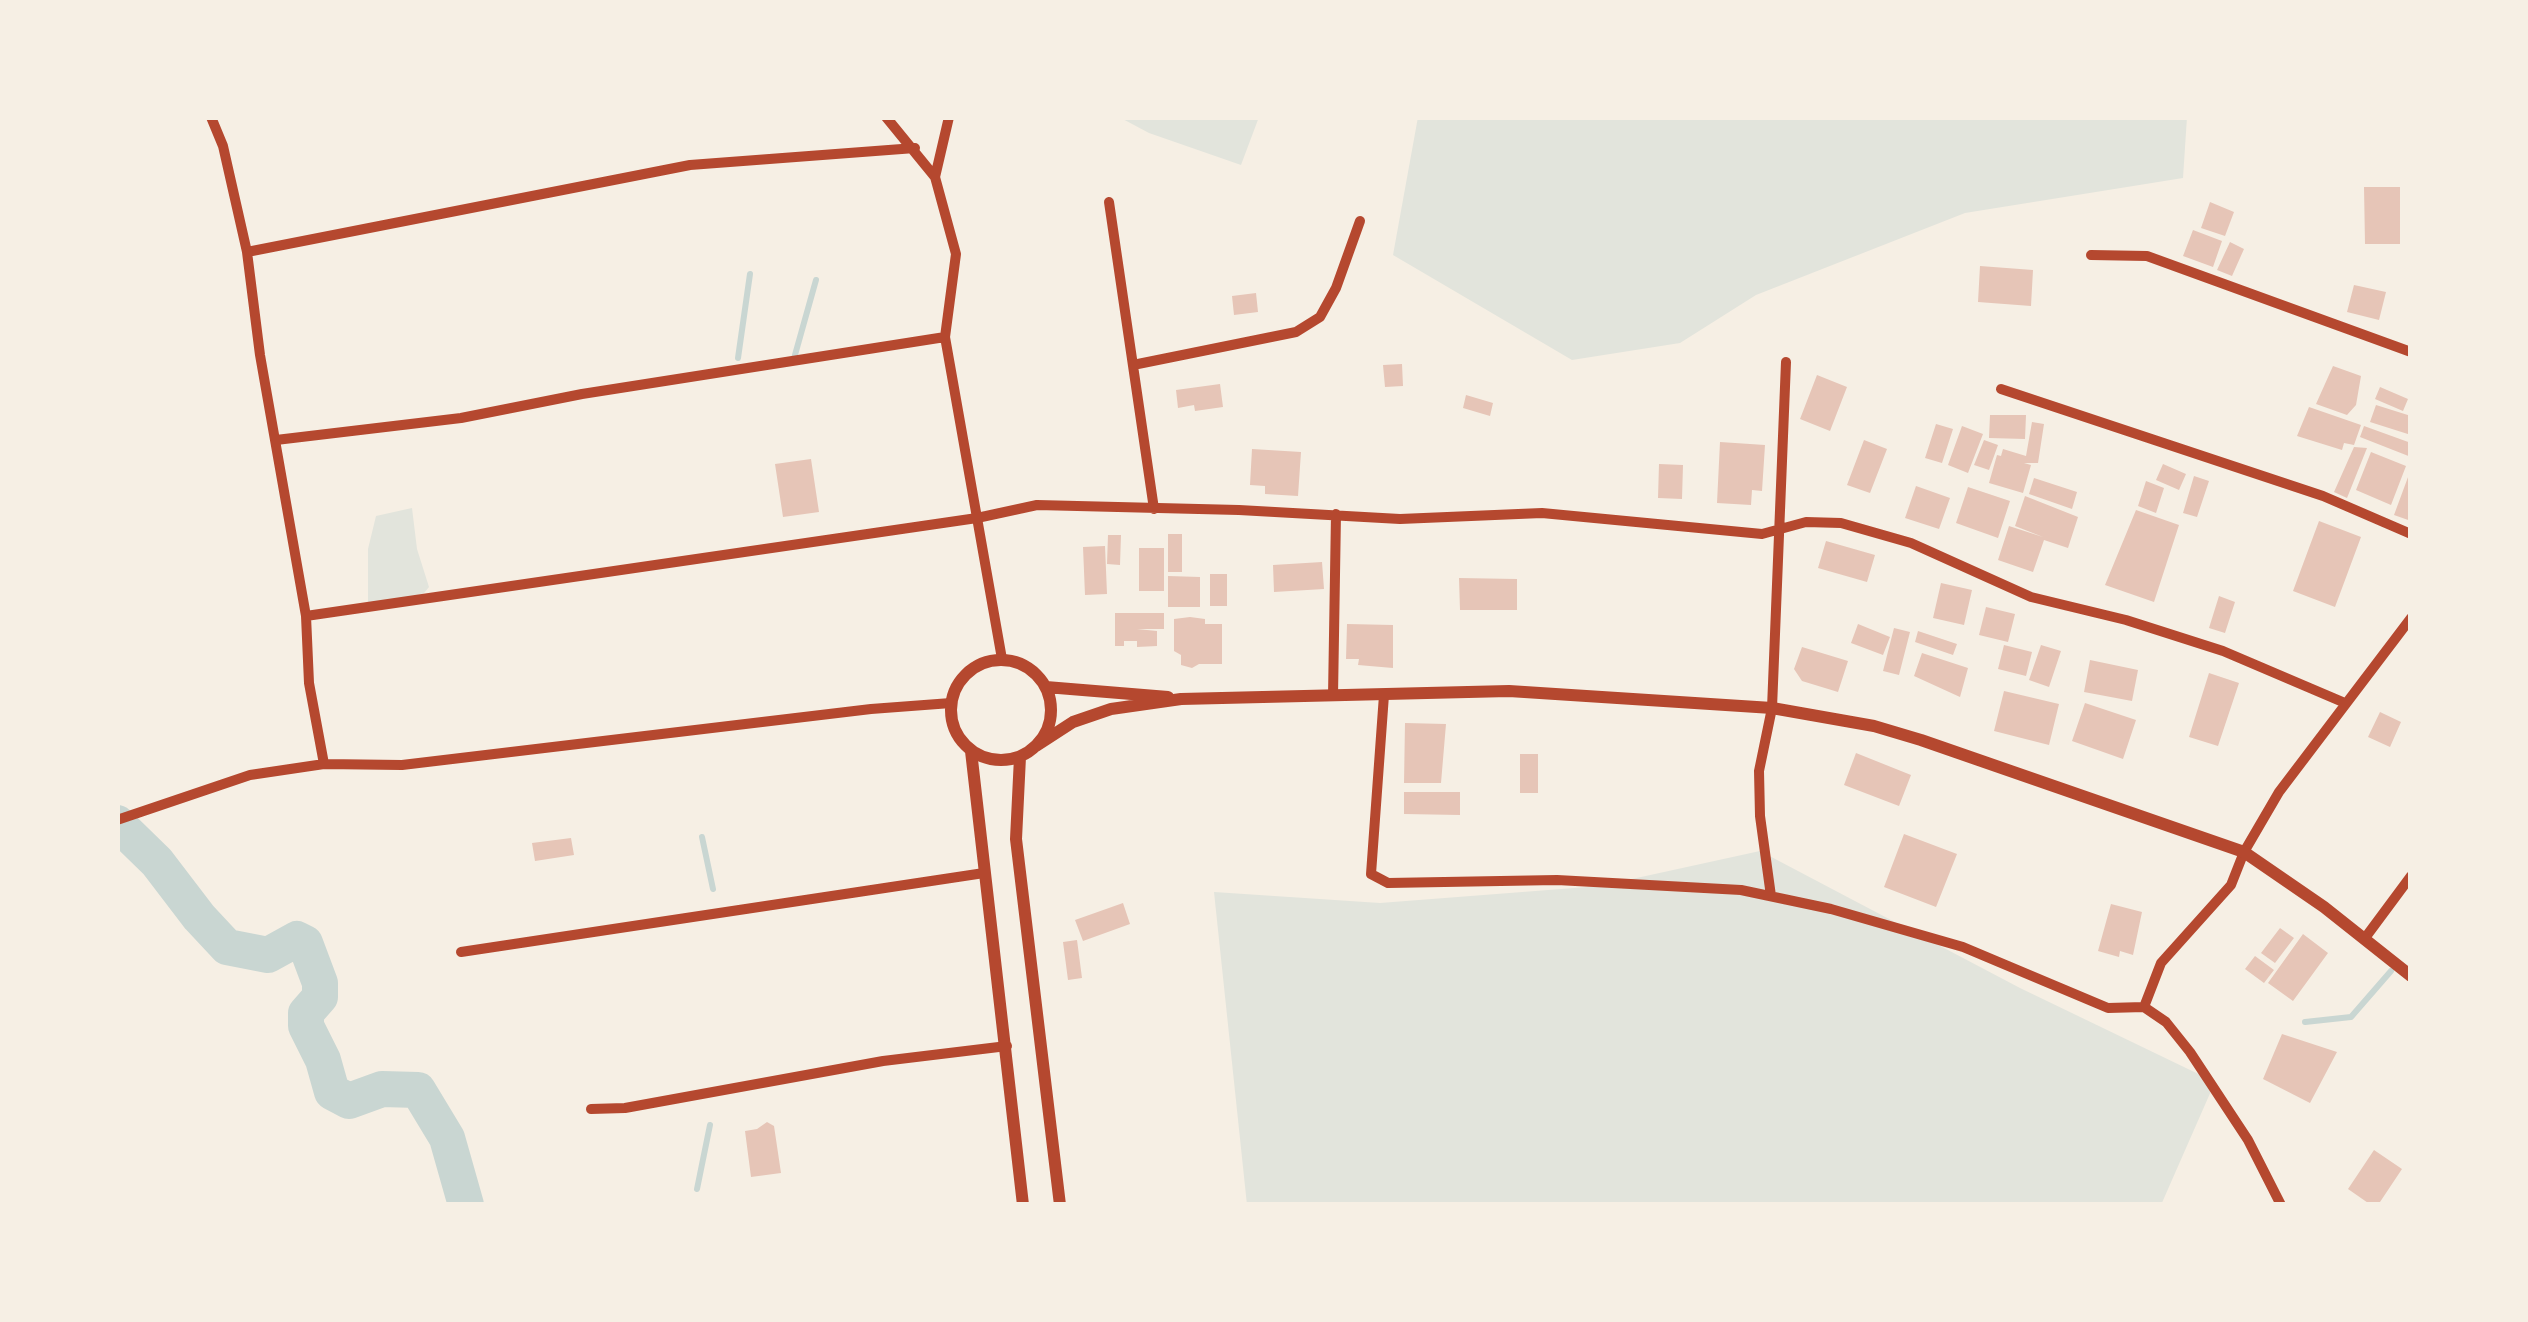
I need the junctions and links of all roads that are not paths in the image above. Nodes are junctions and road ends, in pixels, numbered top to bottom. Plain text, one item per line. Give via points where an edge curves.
1 (212, 117) edge
2 (886, 117) edge
3 (949, 117) edge
4 (915, 148) junction
5 (935, 176) junction
6 (1109, 202) dead end
7 (1360, 221) dead end
8 (247, 252) junction
9 (2091, 254) dead end
10 (945, 338) junction
11 (2411, 352) edge
12 (1786, 362) dead end
13 (1133, 365) junction
14 (2001, 388) dead end
15 (276, 440) junction
16 (1154, 509) junction
17 (1336, 514) junction
18 (977, 518) junction
19 (1776, 532) junction
20 (2411, 533) edge
21 (306, 616) junction
22 (2411, 618) edge
23 (1002, 659) junction
24 (1046, 687) junction
25 (1384, 695) junction
26 (1333, 696) junction
27 (1181, 699) junction
28 (951, 703) junction
29 (2345, 704) junction
30 (1772, 708) junction
31 (1036, 746) junction
32 (971, 751) junction
33 (1020, 757) junction
34 (324, 764) junction
35 (117, 820) edge
36 (2243, 852) junction
37 (984, 873) junction
38 (2411, 876) edge
39 (1771, 896) junction
40 (2365, 938) junction
41 (461, 952) dead end
42 (2411, 976) edge
43 (2144, 1007) junction
44 (1006, 1046) junction
45 (590, 1109) dead end
46 (1023, 1205) edge
47 (1060, 1205) edge
48 (2281, 1205) edge

1 - 8 street
2 - 4 street
3 - 5 street
4 - 5 street
4 - 8 street via 690,165
5 - 10 street via 956,254
6 - 13 street
7 - 13 street via 1336,288 1308,325
8 - 15 street
9 - 11 street via 2147,256
10 - 15 street via 461,418
10 - 18 street
12 - 19 street
13 - 16 street
14 - 20 street
15 - 21 street
16 - 17 street
16 - 18 street via 1052,504
17 - 19 street via 1542,513
17 - 26 street
18 - 21 street
18 - 23 street
19 - 29 street via 1806,522 1841,524 1911,543 2031,597 2223,651
19 - 30 street
21 - 34 street
22 - 29 street
23 - 24 street via 1028,667
23 - 28 street via 974,667
24 - 27 street
24 - 31 street via 1051,718
25 - 26 street
25 - 30 street via 1509,691
25 - 39 street via 1371,874 1388,883 1557,880
26 - 27 street
27 - 31 street via 1111,709
28 - 32 street via 954,730
28 - 34 street via 402,765
29 - 36 street
30 - 36 street via 1921,740
30 - 39 street via 1760,771
31 - 33 street
32 - 33 street
32 - 37 street
33 - 47 street via 1016,839
34 - 35 street via 250,775
36 - 40 street
36 - 43 street via 2231,885 2162,963
37 - 41 street
37 - 44 street
38 - 40 street
39 - 43 street via 1963,947 2108,1009
40 - 42 street
43 - 48 street via 2189,1052
44 - 45 street
44 - 46 street

